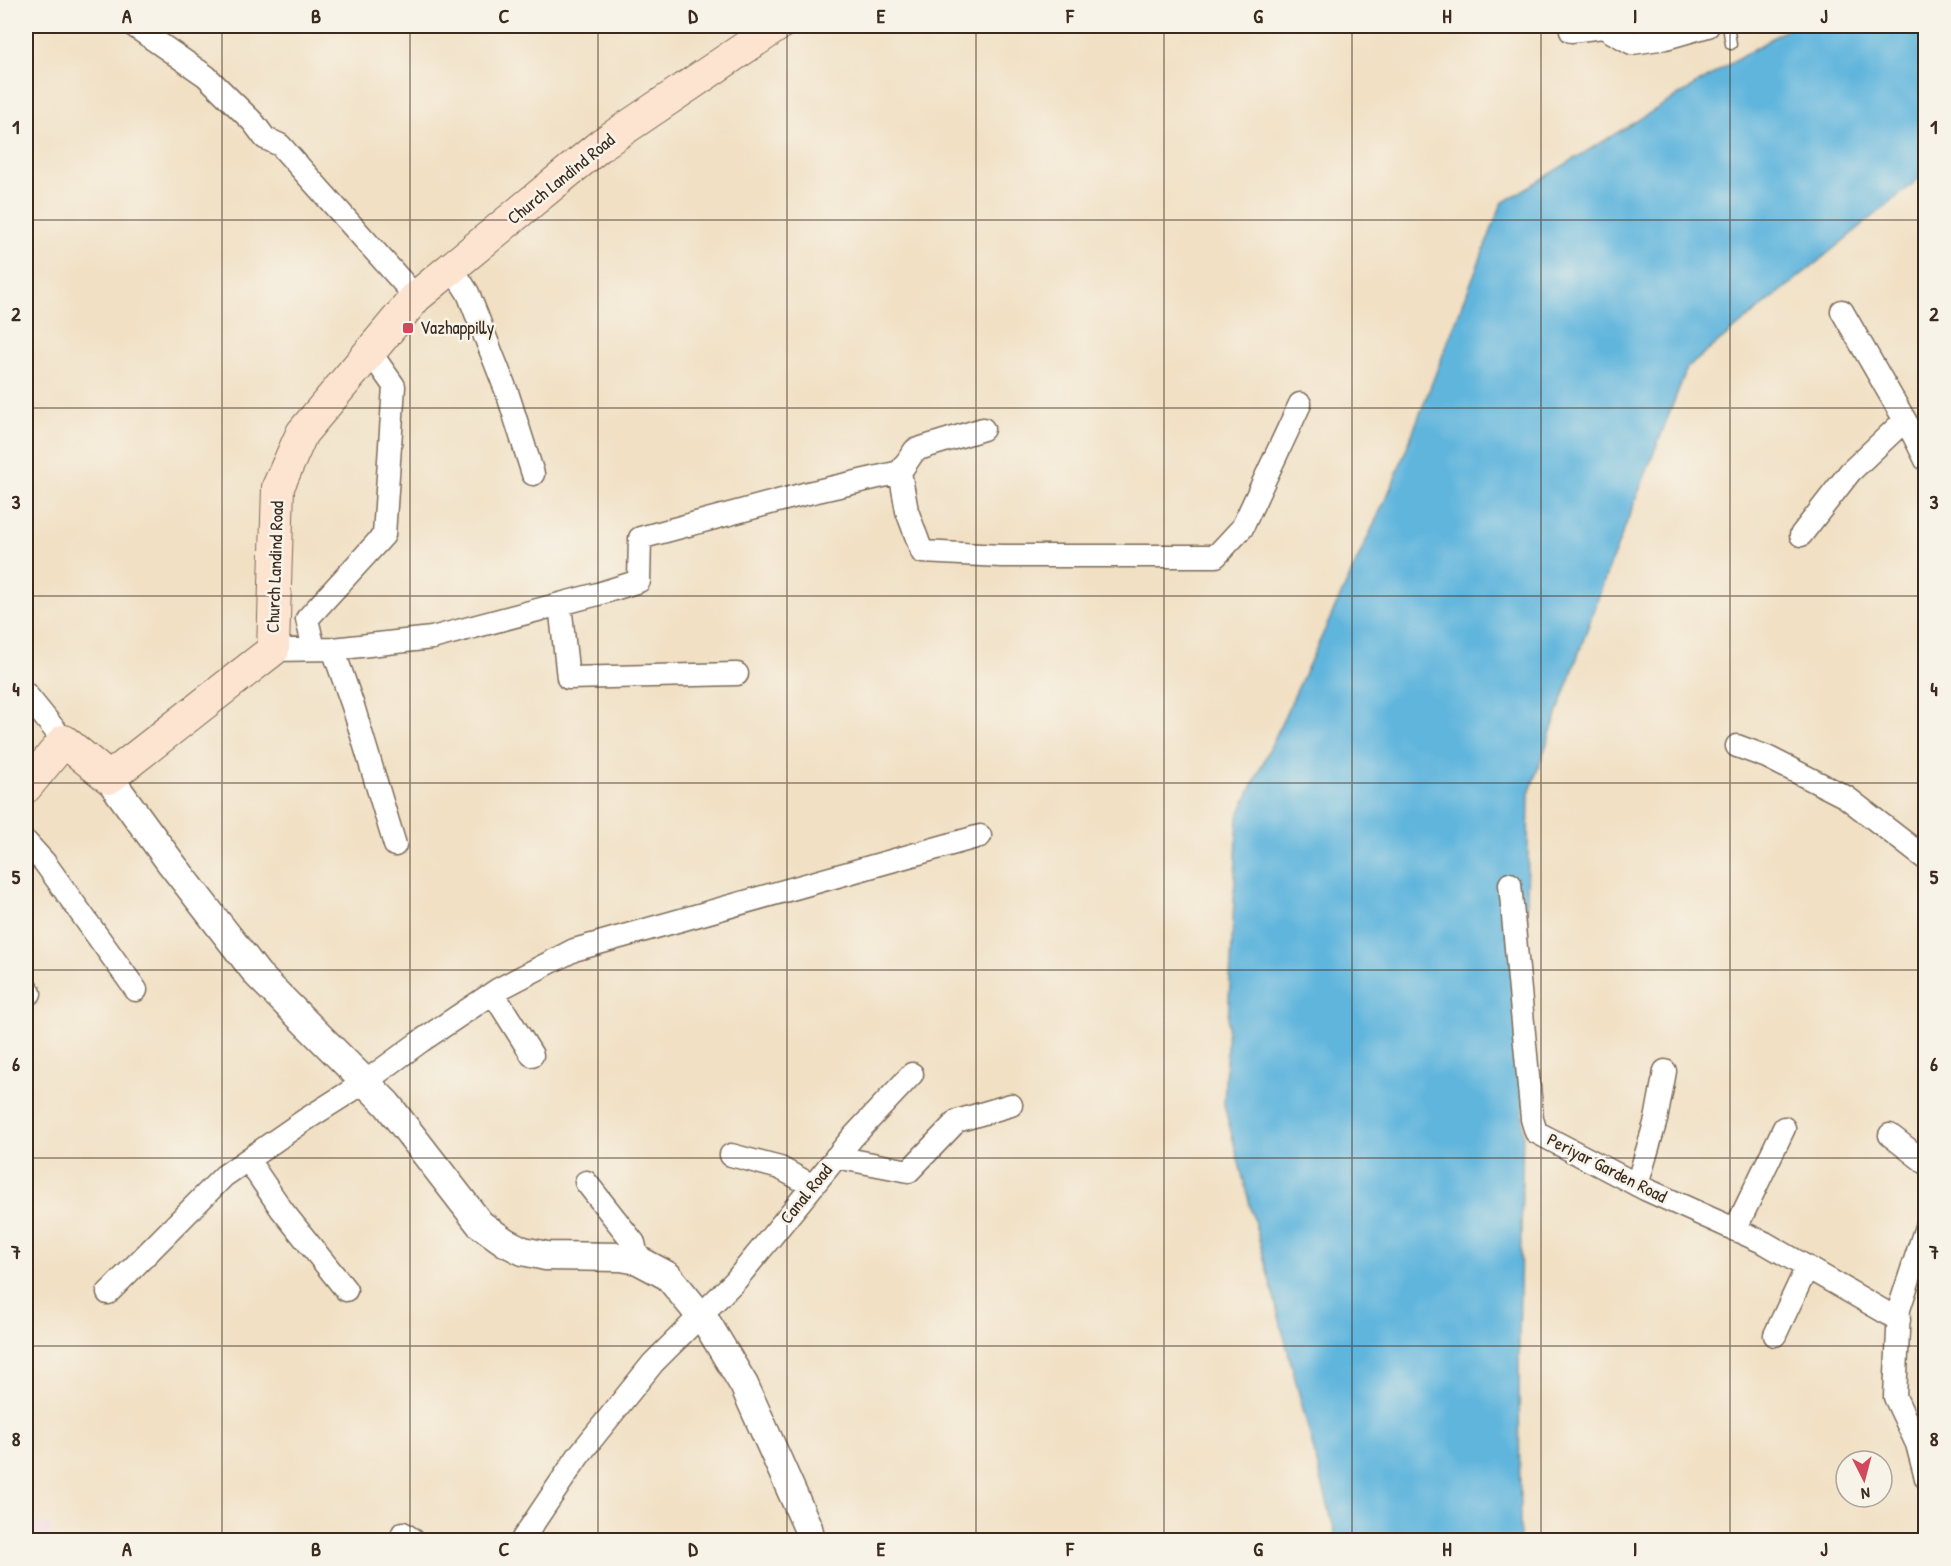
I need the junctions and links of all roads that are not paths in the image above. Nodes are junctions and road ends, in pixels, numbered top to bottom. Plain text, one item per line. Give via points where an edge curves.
1 (134, 26) edge
2 (777, 26) edge
3 (1708, 26) edge
4 (1728, 26) edge
5 (1571, 31) dead end
6 (1731, 44) dead end
7 (452, 268) junction
8 (417, 297) junction
9 (1842, 311) dead end
10 (370, 352) junction
11 (1300, 404) dead end
12 (1905, 420) junction
13 (984, 429) dead end
14 (1926, 460) edge
15 (900, 472) junction
16 (533, 474) dead end
17 (1801, 535) dead end
18 (560, 604) junction
19 (324, 649) junction
20 (273, 650) junction
21 (737, 674) dead end
22 (26, 694) edge
23 (64, 741) junction
24 (1737, 746) dead end
25 (110, 778) junction
26 (26, 787) edge
27 (980, 836) dead end
28 (26, 842) edge
29 (395, 845) dead end
30 (1926, 859) edge
31 (1510, 884) dead end
32 (136, 990) dead end
33 (493, 993) junction
34 (532, 1055) dead end
35 (1665, 1071) dead end
36 (912, 1074) dead end
37 (365, 1082) junction
38 (1011, 1105) dead end
39 (1784, 1128) dead end
40 (1890, 1135) dead end
41 (731, 1155) dead end
42 (836, 1157) junction
43 (248, 1160) junction
44 (1926, 1163) edge
45 (586, 1182) dead end
46 (1637, 1185) junction
47 (813, 1186) junction
48 (1926, 1227) edge
49 (1735, 1230) junction
50 (638, 1260) junction
51 (1807, 1267) junction
52 (346, 1290) dead end
53 (108, 1293) dead end
54 (700, 1315) junction
55 (1899, 1320) junction
56 (1775, 1335) dead end
57 (1926, 1478) edge
58 (522, 1540) edge
59 (812, 1540) edge

1 - 8 street via 206,76 265,138 280,145
2 - 7 main road, Church Landind Road via 602,144
3 - 5 street via 1632,43 1603,27
4 - 6 lane
7 - 8 main road, Church Landind Road
7 - 16 street via 468,292 508,395
8 - 10 main road, Church Landind Road
9 - 12 street
10 - 19 street via 394,386 384,535 307,619
10 - 20 main road, Church Landind Road via 302,433 278,487
11 - 15 street via 1242,528 1216,556 922,552
12 - 14 street
12 - 17 street via 1850,472
13 - 15 street via 915,450
15 - 18 street via 793,496 640,538 639,581
18 - 19 street via 432,638
18 - 21 street via 568,678
19 - 20 street
19 - 29 street via 353,706
20 - 25 main road, Church Landind Road
22 - 23 street
23 - 25 main road
23 - 26 main road
24 - 30 street via 1846,797
25 - 37 street via 258,975
27 - 33 street via 574,950
28 - 32 street
31 - 46 street, Periyar Garden Road via 1536,1132
33 - 34 street
33 - 37 street
35 - 46 street
36 - 42 street, Canal Road
37 - 43 street
37 - 50 street via 387,1104 480,1224 506,1242 546,1256
38 - 42 street via 957,1121 909,1171
39 - 49 street
40 - 44 street
41 - 47 street via 780,1167
42 - 47 street, Canal Road
43 - 52 street
43 - 53 street via 224,1176
45 - 50 street via 634,1243
46 - 49 street, Periyar Garden Road
47 - 54 street, Canal Road via 736,1280
48 - 55 street via 1899,1309
49 - 51 street, Periyar Garden Road
50 - 54 street via 668,1276
51 - 55 street, Periyar Garden Road
51 - 56 street
54 - 58 street, Canal Road via 653,1363 586,1446
54 - 59 street via 744,1386
55 - 57 street via 1895,1397 1917,1444

